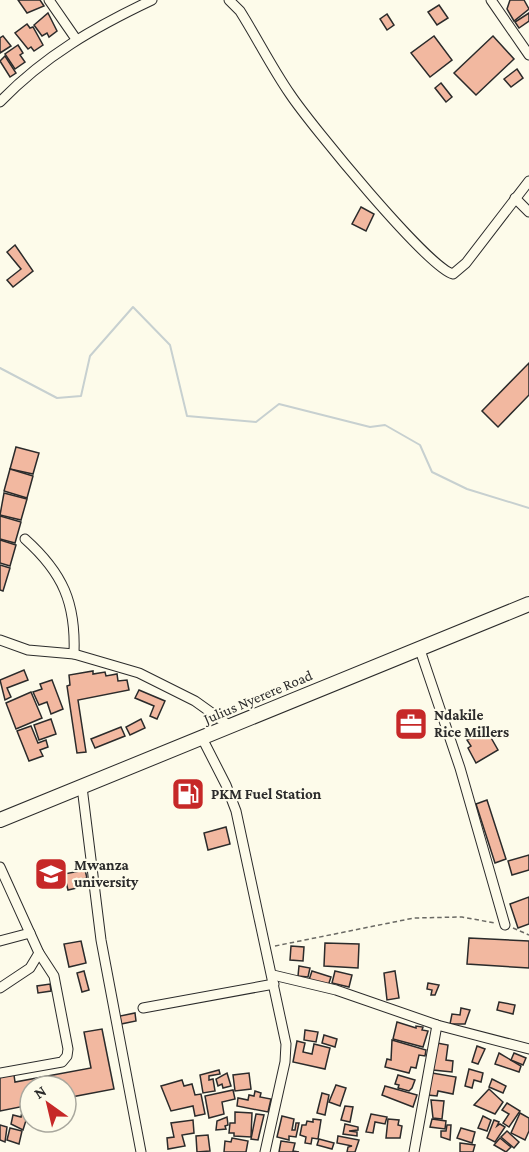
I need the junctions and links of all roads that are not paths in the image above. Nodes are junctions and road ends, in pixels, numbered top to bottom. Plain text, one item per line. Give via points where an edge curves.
1 (49, 0) edge
2 (152, 0) edge
3 (229, 0) edge
4 (492, 0) edge
5 (76, 39) junction
6 (529, 55) edge
7 (0, 102) edge
8 (529, 181) edge
9 (515, 198) junction
10 (529, 212) edge
11 (25, 539) dead end
12 (529, 604) edge
13 (0, 640) edge
14 (419, 647) junction
15 (74, 654) junction
16 (230, 726) junction
17 (202, 738) junction
18 (82, 787) junction
19 (0, 819) edge
20 (0, 867) edge
21 (505, 925) road end
22 (30, 933) junction
23 (0, 941) edge
24 (39, 953) junction
25 (274, 980) junction
26 (0, 988) edge
27 (143, 1008) dead end
28 (436, 1025) junction
29 (529, 1049) edge
30 (0, 1073) edge
31 (141, 1152) edge
32 (265, 1152) edge
33 (414, 1152) edge

1 - 5 street
2 - 5 street
3 - 9 street via 240,11 290,94 383,207 445,272 459,271
4 - 6 street
5 - 7 street via 39,65
8 - 9 street
9 - 10 street
11 - 15 street via 48,559 63,584 73,611
12 - 14 highway, Julius Nyerere Road
13 - 15 street via 28,650
14 - 16 highway, Julius Nyerere Road
14 - 21 street via 460,768
15 - 16 street via 139,673 195,701
16 - 17 highway, Julius Nyerere Road
17 - 18 highway, Julius Nyerere Road
17 - 25 street via 236,811
18 - 19 highway, Julius Nyerere Road
18 - 31 street via 101,940
20 - 22 street
22 - 23 street
22 - 24 street
24 - 26 street via 30,968
24 - 30 street via 54,976 67,1056 62,1062
25 - 27 street
25 - 28 street via 336,990
25 - 32 street via 286,1044
28 - 29 street
28 - 33 street

